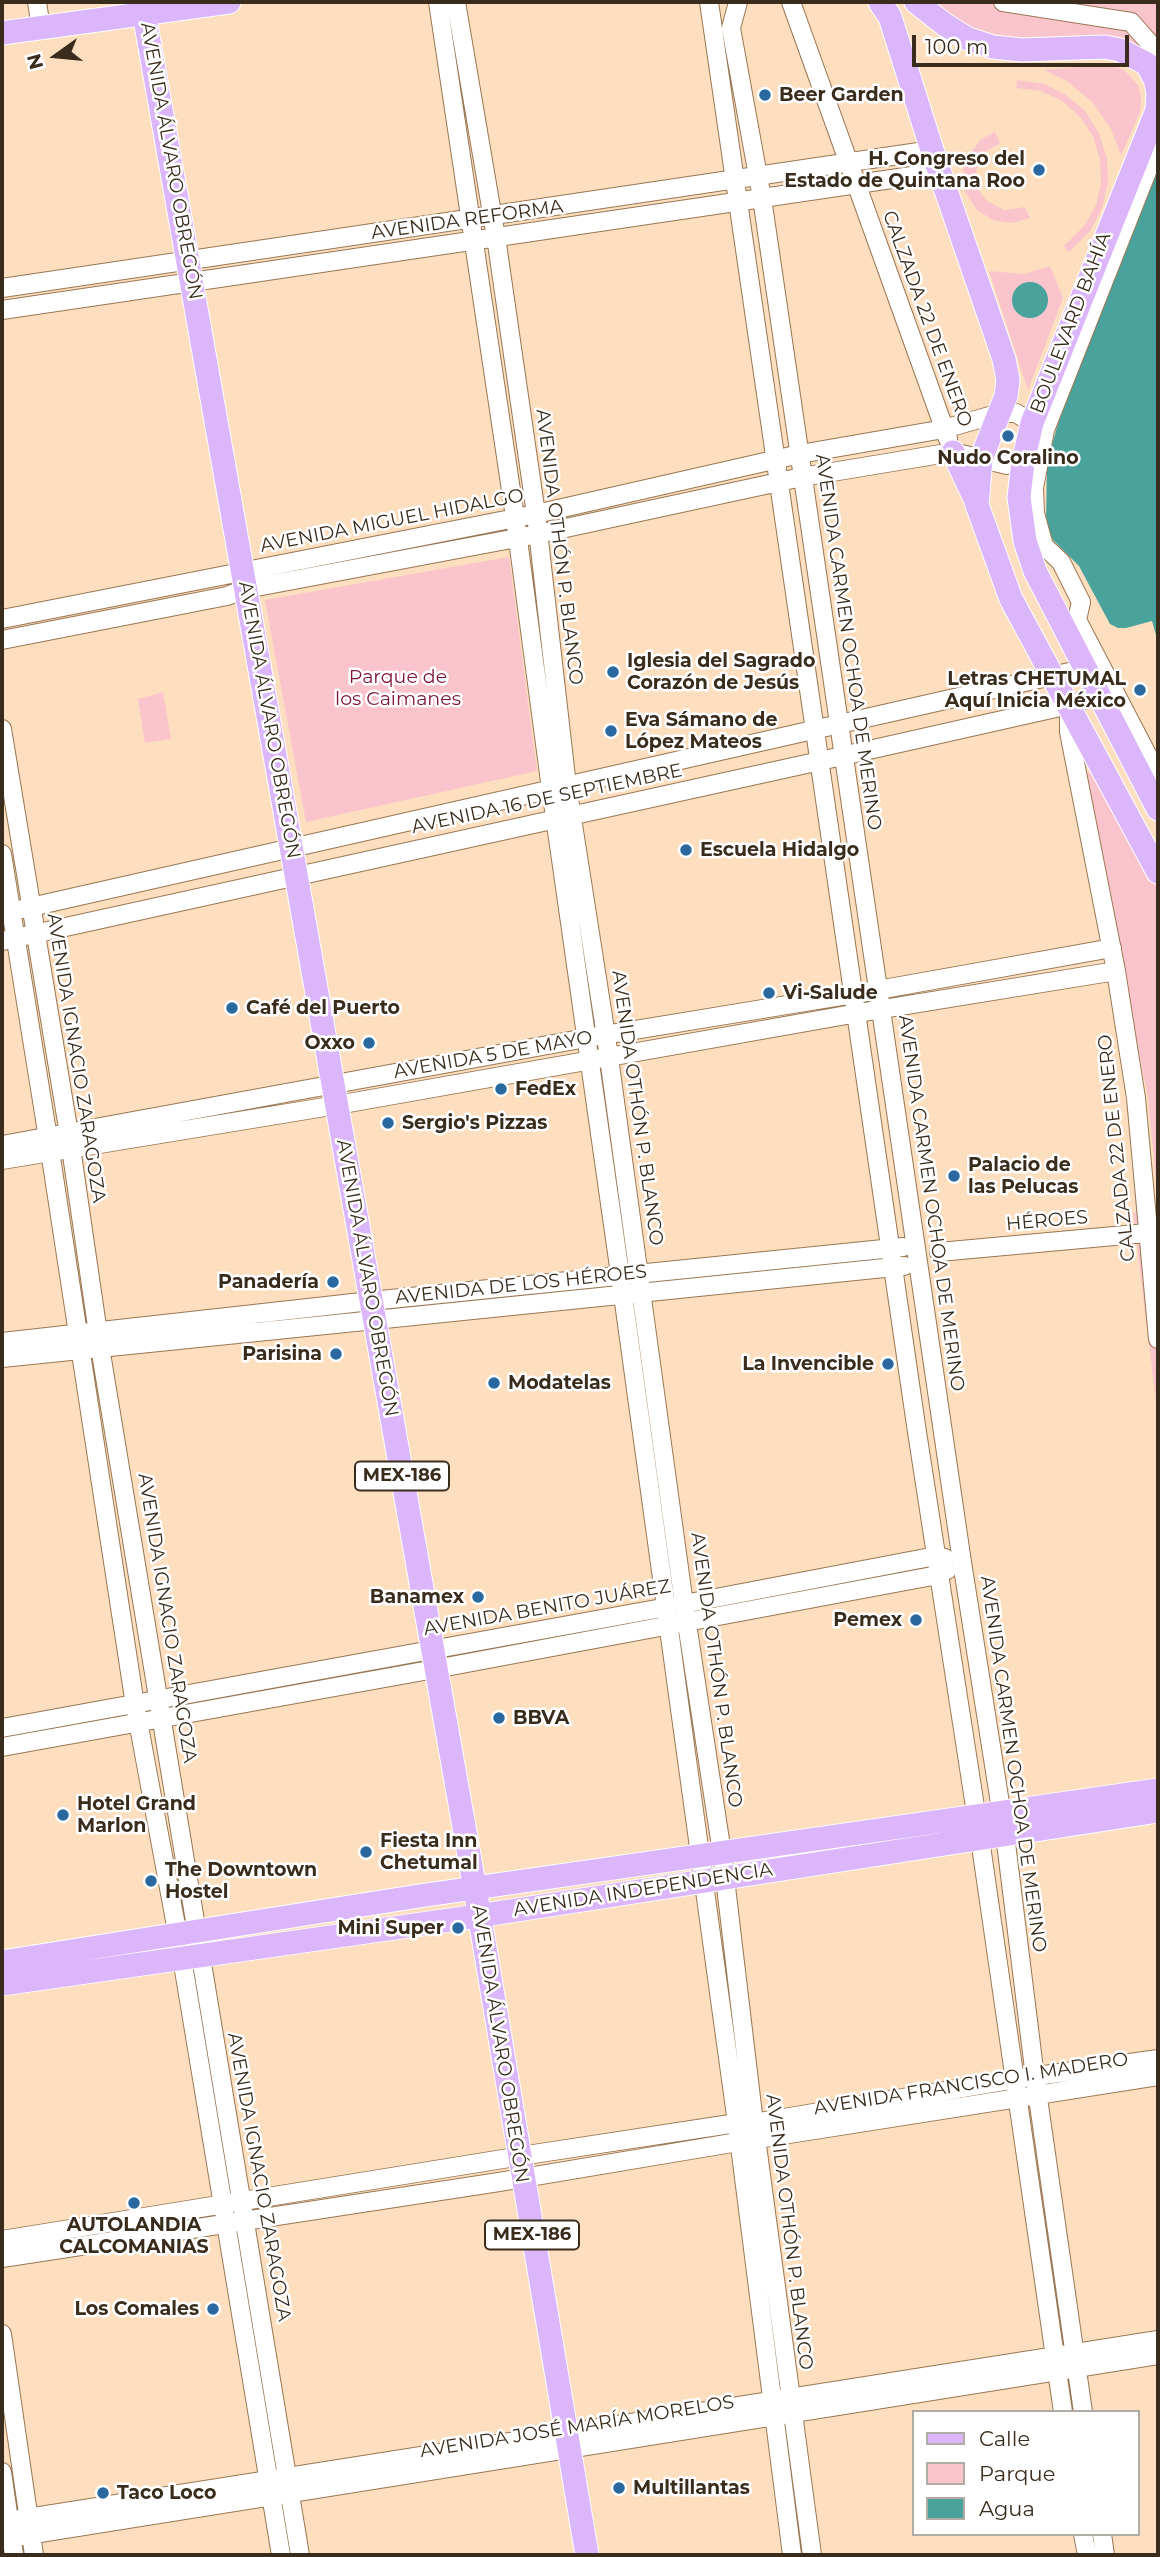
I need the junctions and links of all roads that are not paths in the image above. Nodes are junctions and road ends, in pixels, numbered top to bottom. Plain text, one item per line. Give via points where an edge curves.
1 (112, 2) edge
2 (229, 2) edge
3 (438, 2) edge
4 (456, 2) edge
5 (709, 2) edge
6 (738, 2) edge
7 (791, 2) edge
8 (880, 2) edge
9 (916, 2) edge
10 (1003, 2) edge
11 (143, 7) edge
12 (39, 14) edge
13 (2, 18) edge
14 (2, 33) edge
15 (1158, 61) edge
16 (1158, 144) edge
17 (932, 150) junction
18 (848, 162) junction
19 (939, 172) junction
20 (757, 176) junction
21 (736, 178) junction
22 (857, 185) junction
23 (762, 198) junction
24 (739, 201) junction
25 (492, 215) junction
26 (471, 218) junction
27 (496, 237) junction
28 (474, 240) junction
29 (190, 271) junction
30 (2, 288) edge
31 (2, 310) edge
32 (1000, 413) junction
33 (1032, 424) junction
34 (944, 429) junction
35 (953, 452) junction
36 (800, 454) junction
37 (777, 459) junction
38 (981, 459) junction
39 (1023, 462) junction
40 (802, 477) junction
41 (780, 483) junction
42 (977, 505) junction
43 (536, 514) junction
44 (515, 517) junction
45 (538, 534) junction
46 (518, 536) junction
47 (244, 580) junction
48 (2, 619) edge
49 (2, 640) edge
50 (1087, 668) junction
51 (1052, 676) junction
52 (1101, 695) junction
53 (1069, 705) junction
54 (839, 724) junction
55 (2, 729) edge
56 (816, 730) junction
57 (844, 755) junction
58 (820, 761) junction
59 (1158, 775) edge
60 (559, 787) junction
61 (1158, 809) edge
62 (564, 816) junction
63 (291, 848) junction
64 (858, 849) junction
65 (834, 853) junction
66 (2, 854) edge
67 (1158, 872) edge
68 (296, 875) junction
69 (31, 907) junction
70 (7, 912) edge
71 (35, 933) junction
72 (8, 939) edge
73 (1112, 948) junction
74 (1116, 971) junction
75 (878, 990) junction
76 (854, 993) junction
77 (881, 1009) junction
78 (858, 1013) junction
79 (606, 1036) junction
80 (586, 1038) junction
81 (608, 1055) junction
82 (590, 1058) junction
83 (891, 1076) junction
84 (867, 1079) junction
85 (335, 1095) junction
86 (69, 1141) junction
87 (49, 1144) junction
88 (2, 1145) edge
89 (2, 1160) edge
90 (1153, 1233) edge
91 (85, 1241) junction
92 (64, 1243) junction
93 (917, 1246) junction
94 (891, 1248) junction
95 (939, 1252) dead end
96 (919, 1264) junction
97 (893, 1267) junction
98 (630, 1275) junction
99 (633, 1295) junction
100 (373, 1312) junction
101 (1158, 1339) edge
102 (99, 1340) junction
103 (2, 1342) edge
104 (79, 1342) junction
105 (2, 1358) edge
106 (943, 1428) junction
107 (917, 1432) junction
108 (936, 1556) junction
109 (962, 1562) junction
110 (939, 1574) junction
111 (685, 1613) junction
112 (667, 1615) junction
113 (434, 1660) junction
114 (159, 1701) junction
115 (135, 1704) junction
116 (986, 1718) junction
117 (163, 1719) junction
118 (961, 1722) junction
119 (139, 1723) junction
120 (2, 1728) edge
121 (2, 1747) edge
122 (1158, 1790) edge
123 (1158, 1811) edge
124 (1003, 1824) junction
125 (978, 1828) junction
126 (711, 1855) junction
127 (714, 1879) junction
128 (475, 1889) junction
129 (419, 1896) junction
130 (478, 1916) junction
131 (282, 1917) junction
132 (423, 1923) junction
133 (187, 1932) junction
134 (288, 1942) junction
135 (191, 1956) junction
136 (2, 1962) edge
137 (1023, 1978) junction
138 (1001, 1980) junction
139 (2, 1984) edge
140 (1158, 2059) edge
141 (1158, 2076) edge
142 (1036, 2086) junction
143 (1017, 2088) junction
144 (747, 2132) junction
145 (521, 2167) junction
146 (232, 2203) junction
147 (246, 2220) junction
148 (226, 2224) junction
149 (2, 2240) edge
150 (2, 2258) edge
151 (2, 2334) edge
152 (1158, 2340) edge
153 (1158, 2355) edge
154 (1075, 2361) junction
155 (1055, 2364) junction
156 (791, 2406) junction
157 (772, 2409) junction
158 (1063, 2410) edge
159 (1083, 2410) edge
160 (567, 2441) junction
161 (2, 2472) edge
162 (279, 2487) junction
163 (30, 2526) junction
164 (7, 2535) edge
165 (1083, 2536) edge
166 (1102, 2536) edge
167 (34, 2555) edge
168 (281, 2555) edge
169 (300, 2555) edge
170 (587, 2555) edge
171 (792, 2555) edge
172 (811, 2555) edge
173 (1087, 2555) edge
174 (1105, 2555) edge

1 - 12 main road
2 - 11 main road
3 - 26 street, AVENIDA OTHÓN P. BLANCO
4 - 25 street, AVENIDA OTHÓN P. BLANCO
5 - 21 street
6 - 20 street, AVENIDA CARMEN OCHOA DE MERINO via 731,28
7 - 18 street, CALZADA 22 DE ENERO
8 - 17 main road, BOULEVARD BAHÍA via 890,17
9 - 33 main road, BOULEVARD BAHÍA via 968,39 993,47 1120,50 1147,65 1158,93 1157,110
10 - 15 street via 1131,22 1153,47
11 - 12 main road
11 - 29 main road, AVENIDA ÁLVARO OBREGÓN
12 - 13 main road
12 - 14 main road
16 - 59 street via 1045,430 1034,488 1044,546 1061,562 1081,602 1077,620
17 - 18 street, AVENIDA REFORMA
17 - 19 main road, BOULEVARD BAHÍA
18 - 20 street, AVENIDA REFORMA
18 - 22 street, CALZADA 22 DE ENERO
19 - 22 street, AVENIDA REFORMA
19 - 32 main road, BOULEVARD BAHÍA via 1004,359 1008,380
20 - 21 street, AVENIDA REFORMA
20 - 23 street, AVENIDA CARMEN OCHOA DE MERINO
21 - 24 street
21 - 25 street, AVENIDA REFORMA
22 - 23 street, AVENIDA REFORMA
22 - 34 street, CALZADA 22 DE ENERO
23 - 24 street, AVENIDA REFORMA
23 - 36 street, AVENIDA CARMEN OCHOA DE MERINO
24 - 27 street, AVENIDA REFORMA
24 - 37 street
25 - 26 street, AVENIDA REFORMA
25 - 27 street, AVENIDA OTHÓN P. BLANCO
26 - 28 street, AVENIDA OTHÓN P. BLANCO
26 - 29 street, AVENIDA REFORMA
27 - 28 street, AVENIDA REFORMA
27 - 43 street, AVENIDA OTHÓN P. BLANCO
28 - 29 street, AVENIDA REFORMA
28 - 44 street, AVENIDA OTHÓN P. BLANCO
29 - 30 street, AVENIDA REFORMA
29 - 31 street, AVENIDA REFORMA
29 - 47 main road, AVENIDA ÁLVARO OBREGÓN
32 - 33 street via 1016,413
32 - 34 street, AVENIDA MIGUEL HIDALGO
32 - 38 main road, BOULEVARD BAHÍA
33 - 39 main road, BOULEVARD BAHÍA
34 - 35 street, CALZADA 22 DE ENERO
34 - 36 street, AVENIDA MIGUEL HIDALGO
35 - 38 street, AVENIDA MIGUEL HIDALGO
35 - 40 street, AVENIDA MIGUEL HIDALGO
35 - 42 main road
36 - 37 street, AVENIDA MIGUEL HIDALGO
36 - 40 street, AVENIDA CARMEN OCHOA DE MERINO
37 - 41 street
37 - 43 street, AVENIDA MIGUEL HIDALGO
38 - 39 street, AVENIDA MIGUEL HIDALGO via 1007,465
38 - 42 main road, BOULEVARD BAHÍA
39 - 50 main road, BOULEVARD BAHÍA via 1019,497 1025,541 1035,571
40 - 41 street, AVENIDA MIGUEL HIDALGO
40 - 54 street, AVENIDA CARMEN OCHOA DE MERINO
41 - 45 street, AVENIDA MIGUEL HIDALGO
41 - 56 street
42 - 51 main road, BOULEVARD BAHÍA via 1012,599
43 - 44 street, AVENIDA MIGUEL HIDALGO
43 - 45 street, AVENIDA OTHÓN P. BLANCO
44 - 46 street, AVENIDA OTHÓN P. BLANCO
44 - 47 street, AVENIDA MIGUEL HIDALGO
45 - 46 street, AVENIDA MIGUEL HIDALGO
45 - 60 street, AVENIDA OTHÓN P. BLANCO
46 - 47 street, AVENIDA MIGUEL HIDALGO
46 - 60 street, AVENIDA OTHÓN P. BLANCO
47 - 48 street, AVENIDA MIGUEL HIDALGO
47 - 49 street, AVENIDA MIGUEL HIDALGO via 227,596
47 - 63 main road, AVENIDA ÁLVARO OBREGÓN
50 - 51 street, AVENIDA 16 DE SEPTIEMBRE
50 - 52 main road, BOULEVARD BAHÍA
51 - 53 main road, BOULEVARD BAHÍA
51 - 54 street, AVENIDA 16 DE SEPTIEMBRE
52 - 53 street, AVENIDA 16 DE SEPTIEMBRE
52 - 61 main road, BOULEVARD BAHÍA
53 - 57 street, AVENIDA 16 DE SEPTIEMBRE
53 - 67 main road, BOULEVARD BAHÍA
53 - 73 street, CALZADA 22 DE ENERO via 1069,732
54 - 56 street, AVENIDA 16 DE SEPTIEMBRE
54 - 57 street, AVENIDA CARMEN OCHOA DE MERINO
55 - 69 street, AVENIDA IGNACIO ZARAGOZA
56 - 58 street
56 - 60 street, AVENIDA 16 DE SEPTIEMBRE
57 - 58 street, AVENIDA 16 DE SEPTIEMBRE
57 - 64 street, AVENIDA CARMEN OCHOA DE MERINO
58 - 62 street, AVENIDA 16 DE SEPTIEMBRE
58 - 65 street
60 - 62 street, AVENIDA OTHÓN P. BLANCO
60 - 63 street, AVENIDA 16 DE SEPTIEMBRE
62 - 68 street, AVENIDA 16 DE SEPTIEMBRE
62 - 79 street, AVENIDA OTHÓN P. BLANCO
62 - 80 street, AVENIDA OTHÓN P. BLANCO
63 - 68 main road, AVENIDA ÁLVARO OBREGÓN
63 - 69 street, AVENIDA 16 DE SEPTIEMBRE
64 - 65 street
64 - 75 street, AVENIDA CARMEN OCHOA DE MERINO
65 - 76 street
66 - 70 street, AVENIDA IGNACIO ZARAGOZA
68 - 71 street, AVENIDA 16 DE SEPTIEMBRE
68 - 85 main road, AVENIDA ÁLVARO OBREGÓN
69 - 70 street, AVENIDA 16 DE SEPTIEMBRE
69 - 71 street, AVENIDA IGNACIO ZARAGOZA
70 - 72 street, AVENIDA IGNACIO ZARAGOZA
71 - 72 street, AVENIDA 16 DE SEPTIEMBRE
71 - 86 street, AVENIDA IGNACIO ZARAGOZA
72 - 87 street, AVENIDA IGNACIO ZARAGOZA
73 - 74 street, CALZADA 22 DE ENERO
73 - 75 street, AVENIDA 5 DE MAYO
74 - 77 street, AVENIDA 5 DE MAYO
74 - 90 street, CALZADA 22 DE ENERO
75 - 76 street, AVENIDA 5 DE MAYO
75 - 77 street, AVENIDA CARMEN OCHOA DE MERINO
76 - 78 street
76 - 79 street, AVENIDA 5 DE MAYO
77 - 78 street, AVENIDA 5 DE MAYO
77 - 83 street, AVENIDA CARMEN OCHOA DE MERINO
78 - 81 street, AVENIDA 5 DE MAYO
78 - 84 street
79 - 80 street, AVENIDA 5 DE MAYO
79 - 81 street, AVENIDA OTHÓN P. BLANCO
80 - 82 street, AVENIDA OTHÓN P. BLANCO
80 - 85 street, AVENIDA 5 DE MAYO
81 - 82 street, AVENIDA 5 DE MAYO
81 - 98 street, AVENIDA OTHÓN P. BLANCO
82 - 85 street, AVENIDA 5 DE MAYO
82 - 98 street, AVENIDA OTHÓN P. BLANCO
83 - 84 street
83 - 93 street, AVENIDA CARMEN OCHOA DE MERINO
84 - 94 street
85 - 86 street, AVENIDA 5 DE MAYO
85 - 100 main road, AVENIDA ÁLVARO OBREGÓN
86 - 87 street, AVENIDA 5 DE MAYO
86 - 91 street, AVENIDA IGNACIO ZARAGOZA
87 - 88 street, AVENIDA 5 DE MAYO
87 - 89 street, AVENIDA 5 DE MAYO
87 - 92 street, AVENIDA IGNACIO ZARAGOZA
90 - 95 street, HÉROES
90 - 101 street, CALZADA 22 DE ENERO
91 - 92 street
91 - 102 street, AVENIDA IGNACIO ZARAGOZA
92 - 104 street, AVENIDA IGNACIO ZARAGOZA
93 - 94 street, AVENIDA DE LOS HÉROES
93 - 96 street, AVENIDA CARMEN OCHOA DE MERINO
94 - 97 street
94 - 98 street, AVENIDA DE LOS HÉROES
96 - 97 street, AVENIDA DE LOS HÉROES
96 - 106 street, AVENIDA CARMEN OCHOA DE MERINO
97 - 99 street, AVENIDA DE LOS HÉROES
97 - 107 street
98 - 99 street, AVENIDA OTHÓN P. BLANCO
98 - 100 street, AVENIDA DE LOS HÉROES
99 - 100 street, AVENIDA DE LOS HÉROES
99 - 111 street, AVENIDA OTHÓN P. BLANCO
99 - 112 street, AVENIDA OTHÓN P. BLANCO
100 - 102 street, AVENIDA DE LOS HÉROES
100 - 113 main road, AVENIDA ÁLVARO OBREGÓN / MEX-186
102 - 104 street, AVENIDA DE LOS HÉROES
102 - 114 street, AVENIDA IGNACIO ZARAGOZA
103 - 104 street, AVENIDA DE LOS HÉROES
104 - 105 street, AVENIDA DE LOS HÉROES
104 - 115 street, AVENIDA IGNACIO ZARAGOZA
106 - 107 street
106 - 109 street, AVENIDA CARMEN OCHOA DE MERINO
107 - 108 street
108 - 109 street, AVENIDA BENITO JUÁREZ
108 - 110 street
108 - 111 street, AVENIDA BENITO JUÁREZ
109 - 110 street, AVENIDA BENITO JUÁREZ
109 - 116 street, AVENIDA CARMEN OCHOA DE MERINO
110 - 111 street, AVENIDA BENITO JUÁREZ
110 - 118 street
111 - 112 street, AVENIDA BENITO JUÁREZ
111 - 126 street, AVENIDA OTHÓN P. BLANCO
112 - 113 street, AVENIDA BENITO JUÁREZ
112 - 126 street, AVENIDA OTHÓN P. BLANCO
113 - 114 street, AVENIDA BENITO JUÁREZ
113 - 117 street, AVENIDA BENITO JUÁREZ
113 - 128 main road, AVENIDA ÁLVARO OBREGÓN / MEX-186
114 - 115 street, AVENIDA BENITO JUÁREZ
114 - 117 street, AVENIDA IGNACIO ZARAGOZA
115 - 119 street, AVENIDA IGNACIO ZARAGOZA
115 - 120 street, AVENIDA BENITO JUÁREZ
116 - 118 street
116 - 124 street, AVENIDA CARMEN OCHOA DE MERINO
117 - 119 street, AVENIDA BENITO JUÁREZ
117 - 133 street, AVENIDA IGNACIO ZARAGOZA
118 - 125 street
119 - 121 street, AVENIDA BENITO JUÁREZ
119 - 133 street, AVENIDA IGNACIO ZARAGOZA
122 - 124 main road, AVENIDA INDEPENDENCIA
123 - 124 main road, AVENIDA INDEPENDENCIA
124 - 125 main road, AVENIDA INDEPENDENCIA
124 - 137 street, AVENIDA CARMEN OCHOA DE MERINO
125 - 126 main road, AVENIDA INDEPENDENCIA
125 - 127 main road, AVENIDA INDEPENDENCIA
125 - 138 street
126 - 127 street, AVENIDA OTHÓN P. BLANCO
126 - 128 main road, AVENIDA INDEPENDENCIA
127 - 130 main road, AVENIDA INDEPENDENCIA
127 - 144 street, AVENIDA OTHÓN P. BLANCO
128 - 129 main road, AVENIDA INDEPENDENCIA
128 - 130 main road, AVENIDA ÁLVARO OBREGÓN / MEX-186
129 - 131 main road, AVENIDA INDEPENDENCIA
129 - 132 main road
130 - 132 main road, AVENIDA INDEPENDENCIA
130 - 145 main road, AVENIDA ÁLVARO OBREGÓN / MEX-186
131 - 133 main road, AVENIDA INDEPENDENCIA
131 - 134 main road
132 - 134 main road, AVENIDA INDEPENDENCIA
133 - 135 street, AVENIDA IGNACIO ZARAGOZA
133 - 136 main road, AVENIDA INDEPENDENCIA
134 - 135 main road, AVENIDA INDEPENDENCIA
135 - 139 main road, AVENIDA INDEPENDENCIA
135 - 146 street, AVENIDA IGNACIO ZARAGOZA
137 - 138 street
137 - 142 street, AVENIDA CARMEN OCHOA DE MERINO
138 - 143 street
140 - 142 street, AVENIDA FRANCISCO I. MADERO
141 - 142 street, AVENIDA FRANCISCO I. MADERO
142 - 143 street, AVENIDA FRANCISCO I. MADERO
142 - 154 street, AVENIDA CARMEN OCHOA DE MERINO
143 - 144 street, AVENIDA FRANCISCO I. MADERO
143 - 155 street
144 - 145 street, AVENIDA FRANCISCO I. MADERO
144 - 156 street, AVENIDA OTHÓN P. BLANCO
144 - 157 street, AVENIDA OTHÓN P. BLANCO
145 - 146 street, AVENIDA FRANCISCO I. MADERO
145 - 147 street, AVENIDA FRANCISCO I. MADERO
145 - 160 main road, AVENIDA ÁLVARO OBREGÓN / MEX-186
146 - 147 street, AVENIDA IGNACIO ZARAGOZA
146 - 148 street, AVENIDA IGNACIO ZARAGOZA
146 - 149 street, AVENIDA FRANCISCO I. MADERO
147 - 148 street, AVENIDA FRANCISCO I. MADERO
147 - 162 street, AVENIDA IGNACIO ZARAGOZA
148 - 150 street, AVENIDA FRANCISCO I. MADERO
148 - 162 street, AVENIDA IGNACIO ZARAGOZA
151 - 163 street
152 - 154 street, AVENIDA JOSÉ MARÍA MORELOS
153 - 154 street, AVENIDA JOSÉ MARÍA MORELOS
154 - 155 street, AVENIDA JOSÉ MARÍA MORELOS
154 - 159 street, AVENIDA CARMEN OCHOA DE MERINO
155 - 156 street, AVENIDA JOSÉ MARÍA MORELOS
155 - 158 street
156 - 157 street, AVENIDA JOSÉ MARÍA MORELOS
156 - 172 street, AVENIDA OTHÓN P. BLANCO
157 - 160 street, AVENIDA JOSÉ MARÍA MORELOS
157 - 171 street, AVENIDA OTHÓN P. BLANCO
160 - 162 street, AVENIDA JOSÉ MARÍA MORELOS
160 - 170 main road, AVENIDA ÁLVARO OBREGÓN / MEX-186
161 - 164 street
162 - 163 street, AVENIDA JOSÉ MARÍA MORELOS
162 - 168 street, AVENIDA IGNACIO ZARAGOZA
162 - 169 street, AVENIDA IGNACIO ZARAGOZA
163 - 164 street, AVENIDA JOSÉ MARÍA MORELOS
163 - 167 street
165 - 173 street
166 - 174 street

